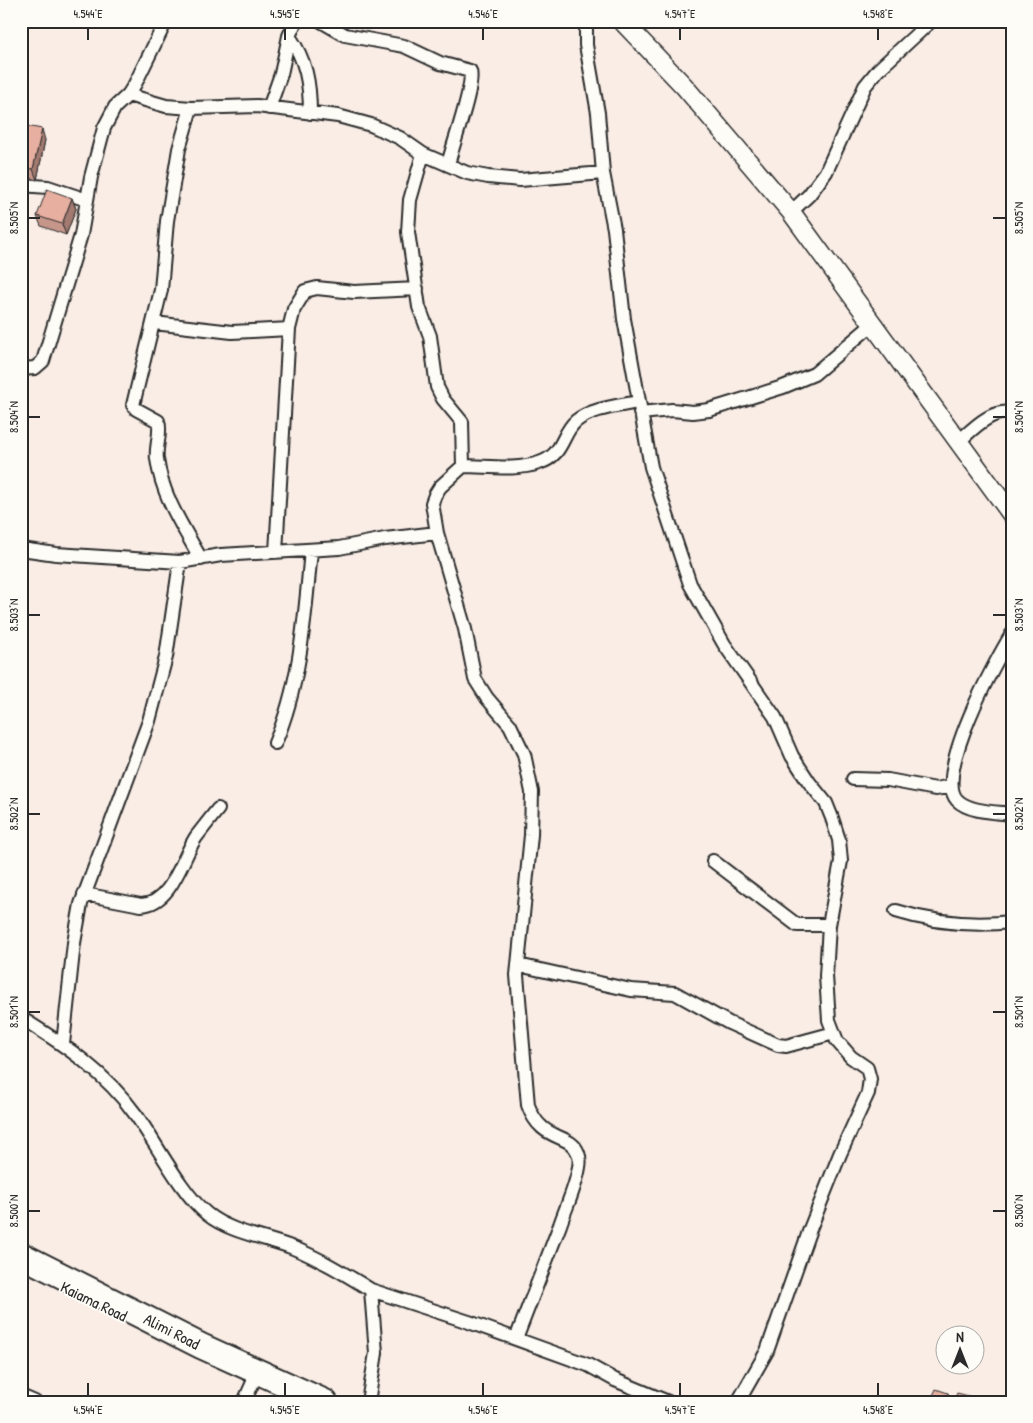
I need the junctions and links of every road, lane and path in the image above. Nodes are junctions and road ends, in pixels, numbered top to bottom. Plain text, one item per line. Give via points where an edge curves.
1 (296, 21) edge
2 (321, 21) edge
3 (586, 21) edge
4 (622, 21) edge
5 (931, 21) edge
6 (165, 22) edge
7 (288, 36) junction
8 (128, 95) junction
9 (190, 108) junction
10 (269, 108) junction
11 (310, 113) junction
12 (423, 154) junction
13 (448, 165) junction
14 (603, 173) junction
15 (21, 185) edge
16 (87, 200) junction
17 (790, 212) junction
18 (417, 289) junction
19 (154, 323) junction
20 (874, 323) junction
21 (289, 329) junction
22 (21, 369) edge
23 (639, 408) junction
24 (1012, 413) edge
25 (957, 443) junction
26 (463, 466) junction
27 (1012, 515) edge
28 (437, 533) junction
29 (21, 549) edge
30 (311, 550) junction
31 (276, 552) junction
32 (201, 559) junction
33 (180, 562) junction
34 (1012, 634) edge
35 (275, 743) dead end
36 (853, 779) dead end
37 (950, 786) junction
38 (218, 809) dead end
39 (1012, 814) edge
40 (714, 861) dead end
41 (84, 894) junction
42 (896, 911) dead end
43 (1012, 922) edge
44 (829, 926) junction
45 (518, 965) junction
46 (21, 1018) edge
47 (834, 1033) junction
48 (63, 1044) junction
49 (21, 1255) edge
50 (21, 1266) edge
51 (371, 1290) junction
52 (516, 1339) junction
53 (254, 1380) junction
54 (244, 1402) edge
55 (302, 1402) edge
56 (325, 1402) edge
57 (368, 1402) edge
58 (668, 1402) edge
59 (738, 1402) edge

1 - 7 street
2 - 13 street via 345,35 404,46 440,63 470,71
3 - 14 street via 586,45 598,113
4 - 17 street via 684,86
5 - 17 street via 865,86 826,172 809,195
6 - 8 street
7 - 10 street via 281,74
7 - 11 street via 303,58
8 - 9 street via 166,106
8 - 16 street via 115,107 104,128
9 - 10 street
9 - 19 street via 167,221 161,290
10 - 11 street
11 - 12 street via 371,125 400,138
12 - 13 street
12 - 18 street via 408,214
13 - 14 street via 467,173 520,180
14 - 23 street via 614,228 624,319
15 - 16 street via 48,187
16 - 22 street via 81,235 43,360 36,368
17 - 20 street
18 - 21 street via 354,292 317,288 305,291 294,309
18 - 26 street via 419,307 430,336 437,387 462,422
19 - 21 street via 232,332
19 - 32 street via 133,405 158,421 160,478
20 - 23 street via 814,374 783,387 709,410
20 - 25 street
21 - 31 street
23 - 26 street via 604,409 582,417 571,427 555,454 540,463 512,468
23 - 44 street via 652,467 690,584 724,644 775,717 792,756 826,803 832,818 839,840 840,861
24 - 25 street via 986,419
25 - 27 street
26 - 28 street via 440,487 432,503
28 - 30 street
28 - 45 street via 475,679 510,725 524,754 532,792
29 - 33 street
30 - 31 street
30 - 35 street via 297,669 283,725
31 - 32 street
32 - 33 street
33 - 41 street via 166,657 149,721
34 - 37 street via 986,679 964,730
36 - 37 street via 888,780 936,789
37 - 39 street via 962,804
38 - 41 street via 196,838 163,895 141,905
40 - 44 street via 797,925
41 - 48 street via 74,943
42 - 43 street via 950,924
44 - 47 street via 826,976
45 - 47 street via 632,990 675,993 728,1023 778,1045 786,1046
45 - 52 street via 528,1106 532,1119 539,1128 571,1143 580,1159 567,1206
46 - 48 street
47 - 59 street via 851,1057 867,1068 870,1079 868,1093 810,1229 767,1351
48 - 51 street via 90,1064 135,1113 192,1199 205,1213 218,1222 292,1248 331,1266
49 - 56 highway, Alimi Road via 210,1350
50 - 53 highway, Kaiama Road
51 - 52 street
51 - 57 street via 376,1353
52 - 58 street via 588,1365
53 - 54 street
53 - 55 highway, Kaiama Road

